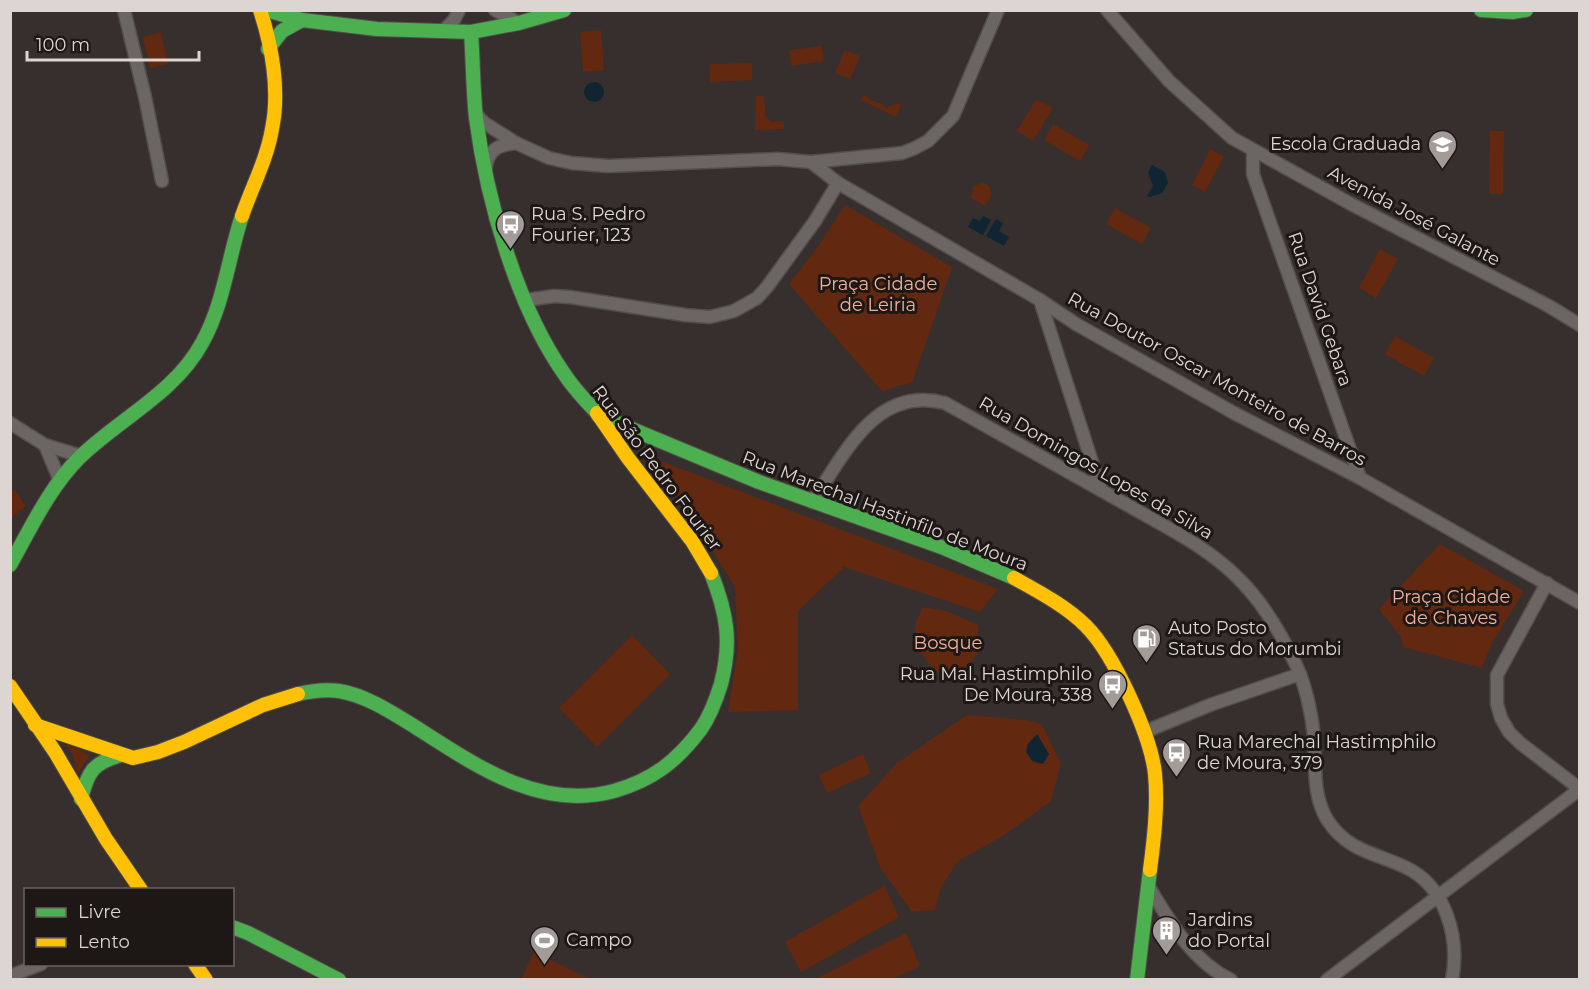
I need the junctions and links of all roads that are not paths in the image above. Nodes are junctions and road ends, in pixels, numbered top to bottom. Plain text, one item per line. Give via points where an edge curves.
1 (124, 10) edge
2 (260, 10) edge
3 (266, 10) edge
4 (459, 10) edge
5 (495, 10) edge
6 (564, 10) edge
7 (1107, 10) edge
8 (1481, 10) edge
9 (1526, 10) edge
10 (998, 11) edge
11 (303, 20) junction
12 (519, 23) junction
13 (443, 31) junction
14 (471, 32) junction
15 (268, 49) junction
16 (476, 114) junction
17 (516, 144) junction
18 (1253, 150) junction
19 (811, 162) junction
20 (485, 174) junction
21 (162, 181) dead end
22 (838, 183) junction
23 (526, 300) junction
24 (1040, 300) junction
25 (1580, 325) edge
26 (598, 415) junction
27 (10, 423) edge
28 (652, 439) junction
29 (45, 445) junction
30 (81, 456) junction
31 (630, 461) junction
32 (1360, 478) junction
33 (60, 481) junction
34 (1101, 490) junction
35 (812, 502) junction
36 (10, 565) edge
37 (1546, 583) junction
38 (1580, 603) edge
39 (1300, 674) junction
40 (10, 686) edge
41 (17, 709) edge
42 (35, 725) junction
43 (1144, 732) junction
44 (121, 755) junction
45 (1580, 789) edge
46 (81, 799) junction
47 (1149, 887) junction
48 (139, 888) edge
49 (1438, 896) junction
50 (234, 928) edge
51 (36, 966) edge
52 (196, 966) edge
53 (10, 976) edge
54 (206, 980) edge
55 (339, 980) edge
56 (1137, 980) edge
57 (1231, 980) edge
58 (1327, 980) edge
59 (1452, 980) edge

1 - 21 street
2 - 15 street
3 - 11 street
4 - 13 street
5 - 12 street
6 - 12 street
7 - 18 street, Avenida José Galante via 1169,81 1220,129
8 - 9 street
10 - 19 street via 953,116 928,141 902,153
11 - 13 street via 377,29
11 - 15 street via 279,33
12 - 14 street
13 - 14 street
14 - 16 street, Rua São Pedro Fourier
15 - 30 street via 274,121 208,330 176,377
16 - 17 street
16 - 20 street, Rua São Pedro Fourier
17 - 19 street via 549,158 588,165 778,159
17 - 20 street via 496,148 489,155
18 - 25 street, Avenida José Galante
18 - 32 street, Rua David Gebara via 1253,174
19 - 22 street, Rua Doutor Oscar Monteiro de Barros
20 - 23 street, Rua São Pedro Fourier via 507,254
22 - 23 street via 767,287 757,298 734,311 710,317 554,296
22 - 24 street, Rua Doutor Oscar Monteiro de Barros
23 - 26 street, Rua São Pedro Fourier via 568,381
24 - 32 street, Rua Doutor Oscar Monteiro de Barros via 1234,413
24 - 34 street
26 - 28 street, Rua Marechal Hastinfilo de Moura
26 - 31 street, Rua São Pedro Fourier
27 - 29 street
28 - 31 street via 637,447
28 - 35 street, Rua Marechal Hastinfilo de Moura
29 - 30 street
29 - 33 street
30 - 33 street
31 - 44 street, Rua São Pedro Fourier via 702,555 713,574 727,617 727,661 722,686 707,722 676,758 651,776 598,795 556,797 539,793 494,774 365,700 337,691 316,690 298,693 150,755
32 - 37 street, Rua Doutor Oscar Monteiro de Barros
33 - 36 street
34 - 35 street, Rua Domingos Lopes da Silva via 945,402 923,398 898,404 875,417
34 - 39 street, Rua Domingos Lopes da Silva via 1200,546 1239,578 1272,618
35 - 43 street, Rua Marechal Hastinfilo de Moura via 1008,575 1049,598 1088,627 1121,682
37 - 38 street, Rua Doutor Oscar Monteiro de Barros
37 - 45 street via 1497,675 1497,704 1509,732
39 - 43 street
39 - 49 street, Rua Domingos Lopes da Silva via 1312,723 1316,788 1329,822 1353,847 1408,868
40 - 41 street
41 - 42 street
42 - 44 street, Rua São Pedro Fourier
42 - 46 street
43 - 47 street, Rua Marechal Hastinfilo de Moura via 1155,770
44 - 46 street, Rua São Pedro Fourier via 101,761 88,772
45 - 49 street
46 - 48 street
47 - 56 street, Rua Marechal Hastinfilo de Moura
47 - 57 street via 1192,951
49 - 58 street
49 - 59 street, Rua Domingos Lopes da Silva via 1448,915 1453,938
50 - 55 street
51 - 53 street
52 - 54 street

